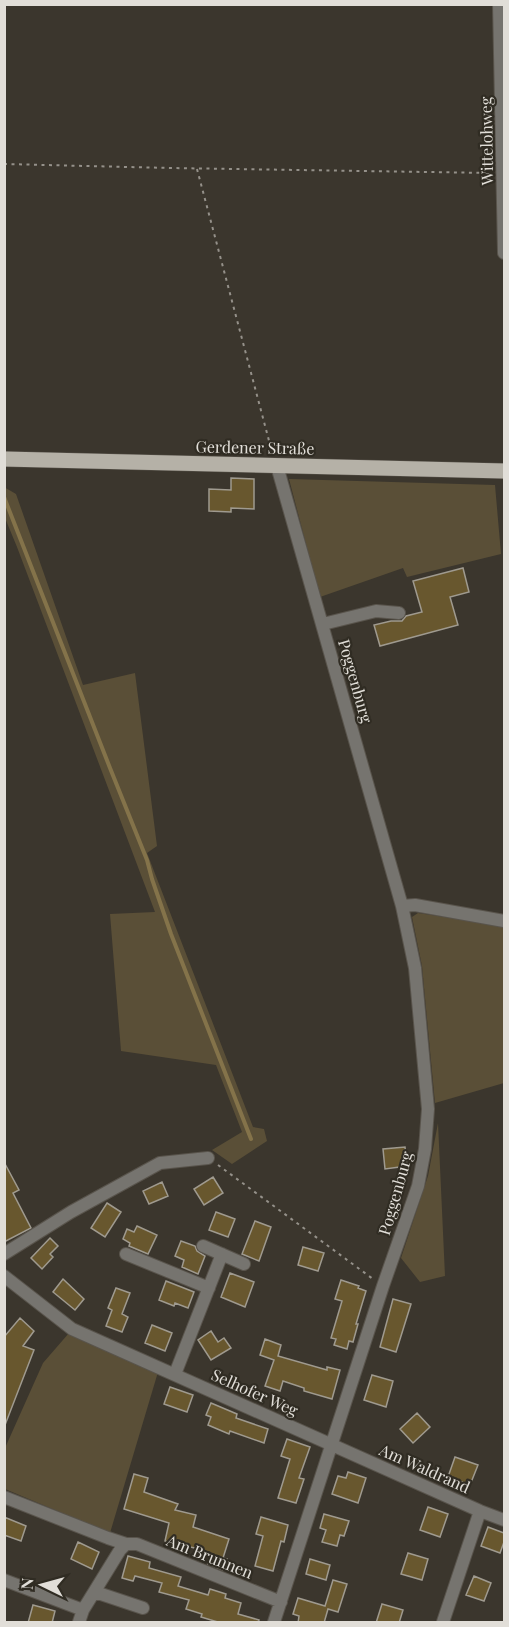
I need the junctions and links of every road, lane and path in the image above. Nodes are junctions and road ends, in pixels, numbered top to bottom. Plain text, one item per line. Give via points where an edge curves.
1 (499, 4) edge
2 (502, 33) edge
3 (4, 164) edge
4 (197, 169) junction
5 (503, 173) junction
6 (504, 253) edge
7 (4, 459) edge
8 (277, 466) junction
9 (504, 471) edge
10 (399, 613) dead end
11 (322, 624) junction
12 (402, 906) junction
13 (504, 921) edge
14 (208, 1158) joint
15 (203, 1246) dead end
16 (4, 1254) edge
17 (126, 1254) dead end
18 (222, 1254) junction
19 (244, 1264) dead end
20 (4, 1276) edge
21 (383, 1286) junction
22 (209, 1288) junction
23 (175, 1374) junction
24 (333, 1445) junction
25 (4, 1497) edge
26 (480, 1511) junction
27 (504, 1520) edge
28 (126, 1544) junction
29 (4, 1580) edge
30 (95, 1592) junction
31 (281, 1602) junction
32 (143, 1608) dead end
33 (81, 1616) edge
34 (274, 1623) edge
35 (442, 1623) edge

1 - 2 street, Wittelohweg
2 - 5 street, Wittelohweg
3 - 4 path
4 - 5 path
4 - 8 path
5 - 6 street, Wittelohweg
7 - 8 main road, Gerdener Straße
8 - 9 main road, Gerdener Straße
8 - 11 street, Poggenburg
10 - 11 street via 376,611
11 - 12 street, Poggenburg
12 - 13 street
12 - 21 street, Poggenburg via 415,968 428,1109 418,1186
14 - 16 street via 160,1163
14 - 21 path
15 - 18 street
17 - 22 street
18 - 19 street
18 - 22 street
20 - 23 street, Selhofer Weg via 72,1329
21 - 24 street, Poggenburg
22 - 23 street
23 - 24 street, Selhofer Weg
24 - 26 street, Am Waldrand
24 - 31 street
25 - 28 street, Am Brunnen
26 - 27 street, Am Waldrand
26 - 35 street
28 - 30 street
28 - 31 street, Am Brunnen via 137,1544
29 - 33 street
30 - 32 street
30 - 33 street
31 - 34 street

